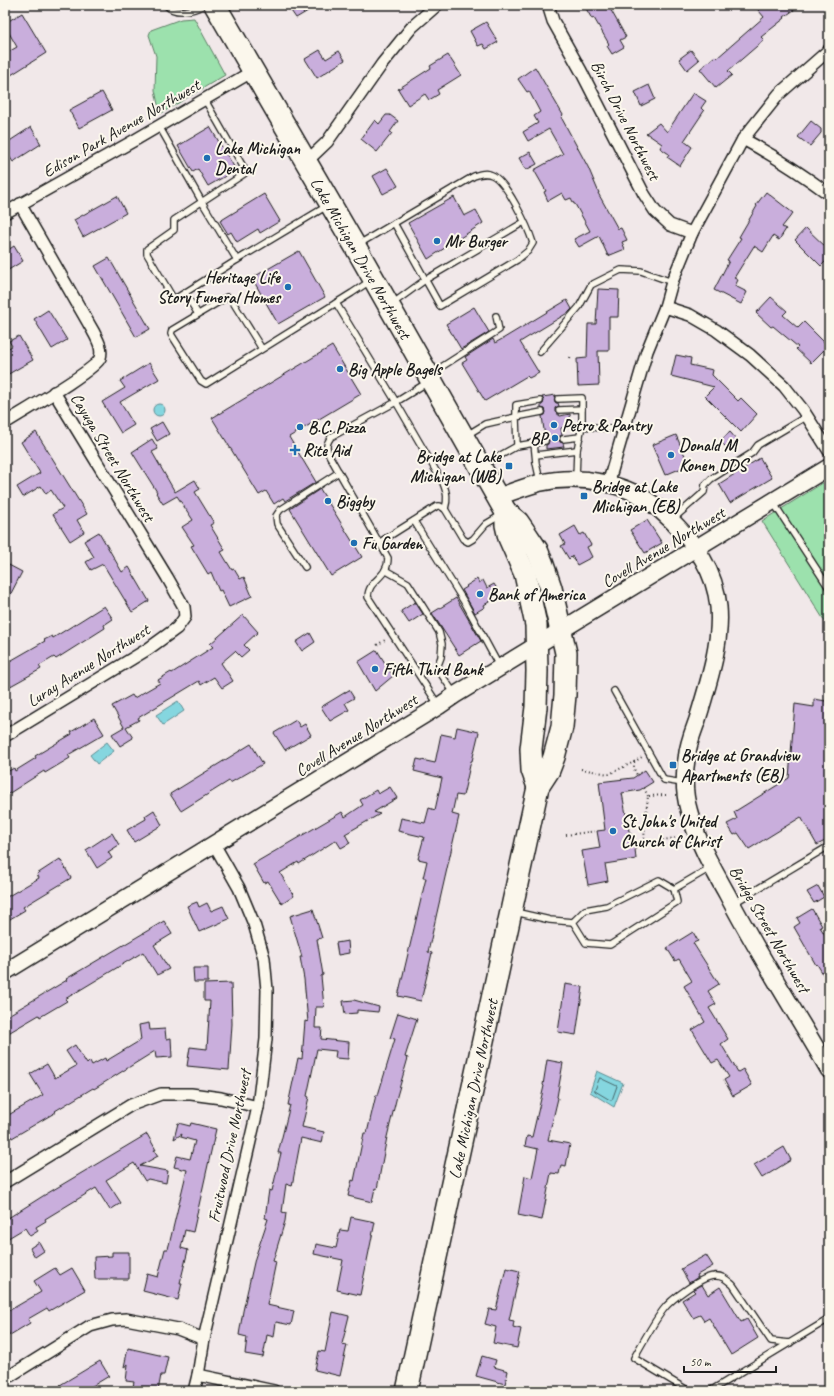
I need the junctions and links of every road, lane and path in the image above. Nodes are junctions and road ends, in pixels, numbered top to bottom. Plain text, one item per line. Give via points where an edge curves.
1 (166, 5) edge
2 (204, 5) edge
3 (215, 5) edge
4 (437, 5) edge
5 (548, 5) edge
6 (829, 50) edge
7 (253, 71) junction
8 (204, 100) junction
9 (159, 126) junction
10 (743, 139) junction
11 (306, 162) junction
12 (829, 194) edge
13 (202, 202) junction
14 (20, 204) junction
15 (331, 204) junction
16 (5, 213) edge
17 (524, 222) junction
18 (394, 224) junction
19 (692, 233) junction
20 (355, 246) junction
21 (237, 260) junction
22 (374, 279) junction
23 (425, 280) junction
24 (672, 282) junction
25 (185, 293) junction
26 (336, 303) junction
27 (389, 306) junction
28 (665, 307) junction
29 (198, 314) junction
30 (496, 316) dead end
31 (262, 349) junction
32 (540, 352) dead end
33 (430, 378) junction
34 (54, 392) junction
35 (558, 399) dead end
36 (540, 401) dead end
37 (396, 402) junction
38 (582, 409) junction
39 (559, 410) dead end
40 (542, 412) dead end
41 (516, 416) junction
42 (807, 416) junction
43 (5, 422) edge
44 (582, 426) junction
45 (625, 430) junction
46 (580, 437) junction
47 (464, 438) junction
48 (563, 439) dead end
49 (545, 441) dead end
50 (534, 443) junction
51 (517, 446) junction
52 (576, 450) junction
53 (829, 451) edge
54 (536, 455) junction
55 (480, 467) junction
56 (829, 467) edge
57 (339, 472) junction
58 (576, 479) junction
59 (540, 483) junction
60 (608, 484) junction
61 (773, 501) junction
62 (502, 504) junction
63 (445, 509) junction
64 (671, 520) junction
65 (414, 521) junction
66 (380, 542) junction
67 (697, 548) junction
68 (305, 567) dead end
69 (385, 570) junction
70 (829, 588) edge
71 (185, 617) joint
72 (561, 631) junction
73 (536, 646) junction
74 (501, 668) junction
75 (614, 692) dead end
76 (455, 695) junction
77 (439, 706) junction
78 (5, 736) edge
79 (581, 769) dead end
80 (637, 775) dead end
81 (686, 783) junction
82 (538, 787) junction
83 (644, 788) dead end
84 (666, 795) dead end
85 (648, 796) junction
86 (597, 831) dead end
87 (566, 835) dead end
88 (675, 838) dead end
89 (214, 844) junction
90 (829, 846) edge
91 (712, 867) junction
92 (674, 889) junction
93 (732, 904) junction
94 (511, 911) junction
95 (573, 922) junction
96 (5, 972) edge
97 (829, 1070) edge
98 (258, 1107) junction
99 (5, 1182) edge
100 (829, 1319) edge
101 (204, 1339) junction
102 (790, 1342) junction
103 (198, 1375) junction
104 (5, 1379) edge
105 (194, 1391) edge
106 (274, 1391) edge
107 (407, 1391) edge
108 (689, 1391) edge
109 (710, 1391) edge

1 - 2 lane via 175,11 195,10
3 - 7 highway, Lake Michigan Drive Northwest
4 - 11 street via 412,27 327,142
5 - 19 street, Birch Drive Northwest via 553,21 644,194 655,211 670,224
6 - 10 street via 779,94
7 - 8 street, Edison Park Avenue Northwest
7 - 11 highway, Lake Michigan Drive Northwest
8 - 9 street, Edison Park Avenue Northwest
8 - 13 lane via 245,170 244,174
9 - 13 lane
9 - 14 street, Edison Park Avenue Northwest
10 - 12 street via 799,172
10 - 19 street
11 - 15 highway, Lake Michigan Drive Northwest
13 - 21 lane
13 - 25 lane via 174,220 174,230 147,249 147,254 173,298
14 - 16 street, Edison Park Avenue Northwest
14 - 34 street, Cayuga Street Northwest via 100,346 100,358 94,366
15 - 20 highway, Lake Michigan Drive Northwest
15 - 21 lane
17 - 18 lane via 504,186 492,174 485,173 474,176
17 - 23 lane
17 - 23 lane via 533,243 528,251 440,306
18 - 20 lane
18 - 23 lane
19 - 24 street
20 - 22 highway, Lake Michigan Drive Northwest
21 - 25 lane
22 - 26 lane
22 - 27 highway, Lake Michigan Drive Northwest
23 - 27 lane
24 - 28 street
24 - 32 lane via 642,271 621,270 591,285 579,307
25 - 29 lane
26 - 31 lane
26 - 37 lane
27 - 33 highway, Lake Michigan Drive Northwest
28 - 42 street via 690,315 750,354 784,386
28 - 45 street via 647,351
29 - 31 lane via 228,297
29 - 31 lane via 172,330 171,334 200,381 206,384
30 - 33 lane via 499,330
33 - 37 lane
33 - 47 highway, Lake Michigan Drive Northwest
34 - 43 street
34 - 71 street, Cayuga Street Northwest via 167,576 184,607
35 - 38 lane via 582,398
36 - 41 lane via 516,405
37 - 57 lane via 331,437 327,447
37 - 63 lane via 443,483 447,494
38 - 39 lane
38 - 44 lane
40 - 41 lane
41 - 47 lane via 485,424
41 - 51 lane
42 - 53 street
42 - 64 lane via 758,445 752,453 711,479 704,492
44 - 45 lane
44 - 46 lane
45 - 60 street
46 - 48 lane
46 - 52 lane
47 - 55 highway, Lake Michigan Drive Northwest
49 - 50 lane
50 - 51 lane
50 - 54 lane
51 - 55 lane
52 - 54 lane
52 - 58 lane
54 - 59 lane
55 - 62 highway, Lake Michigan Drive Northwest
56 - 61 street, Covell Avenue Northwest
57 - 66 lane
57 - 68 lane via 280,510 276,516 277,524
58 - 59 street, Bridge Street Northwest
58 - 60 street, Bridge Street Northwest
59 - 62 street, Bridge Street Northwest
60 - 64 street, Bridge Street Northwest via 631,491 651,502
61 - 67 street, Covell Avenue Northwest
61 - 70 lane
62 - 63 lane via 473,540 468,542 463,539
62 - 72 highway, Lake Michigan Drive Northwest via 537,550 548,577
62 - 73 highway, Lake Michigan Drive Northwest via 509,538 528,586 536,625
63 - 65 lane via 437,506
64 - 67 street, Bridge Street Northwest
65 - 66 lane
65 - 74 lane
66 - 69 lane via 388,558
67 - 72 street, Covell Avenue Northwest
67 - 81 street, Bridge Street Northwest via 714,582 720,627 708,685 687,754
69 - 76 lane via 408,583 439,632 442,644 439,671
69 - 77 lane via 370,586 368,596
71 - 78 street, Luray Avenue Northwest via 177,628 148,649
72 - 73 street, Covell Avenue Northwest
72 - 82 highway, Lake Michigan Drive Northwest via 566,654 562,727 554,758
73 - 74 street, Covell Avenue Northwest
73 - 82 highway, Lake Michigan Drive Northwest via 536,707 531,756 532,770
74 - 76 street, Covell Avenue Northwest
75 - 81 lane via 664,780
76 - 77 street, Covell Avenue Northwest
77 - 89 street, Covell Avenue Northwest
79 - 80 path via 609,774 634,762
81 - 91 street, Bridge Street Northwest via 689,810
82 - 94 highway, Lake Michigan Drive Northwest
83 - 85 path
84 - 85 path
85 - 88 path via 644,843
86 - 87 path
89 - 96 street, Covell Avenue Northwest
89 - 98 street, Fruitwood Drive Northwest via 254,924 264,958 267,990 266,1039
90 - 93 lane
91 - 92 lane
91 - 93 street, Bridge Street Northwest
92 - 95 lane via 659,880 607,906 585,910
92 - 95 lane via 677,902 610,945 586,943
93 - 97 street, Bridge Street Northwest
94 - 95 lane via 550,920
94 - 107 highway, Lake Michigan Drive Northwest
98 - 99 street via 221,1098 161,1094 131,1106
98 - 101 street, Fruitwood Drive Northwest
100 - 102 lane
101 - 103 street, Fruitwood Drive Northwest
101 - 104 street via 178,1329 126,1319 112,1320 90,1326
102 - 108 lane via 771,1342 725,1277 714,1276 696,1284 676,1296 664,1309 634,1358
102 - 109 lane
103 - 105 street, Fruitwood Drive Northwest
103 - 106 street

